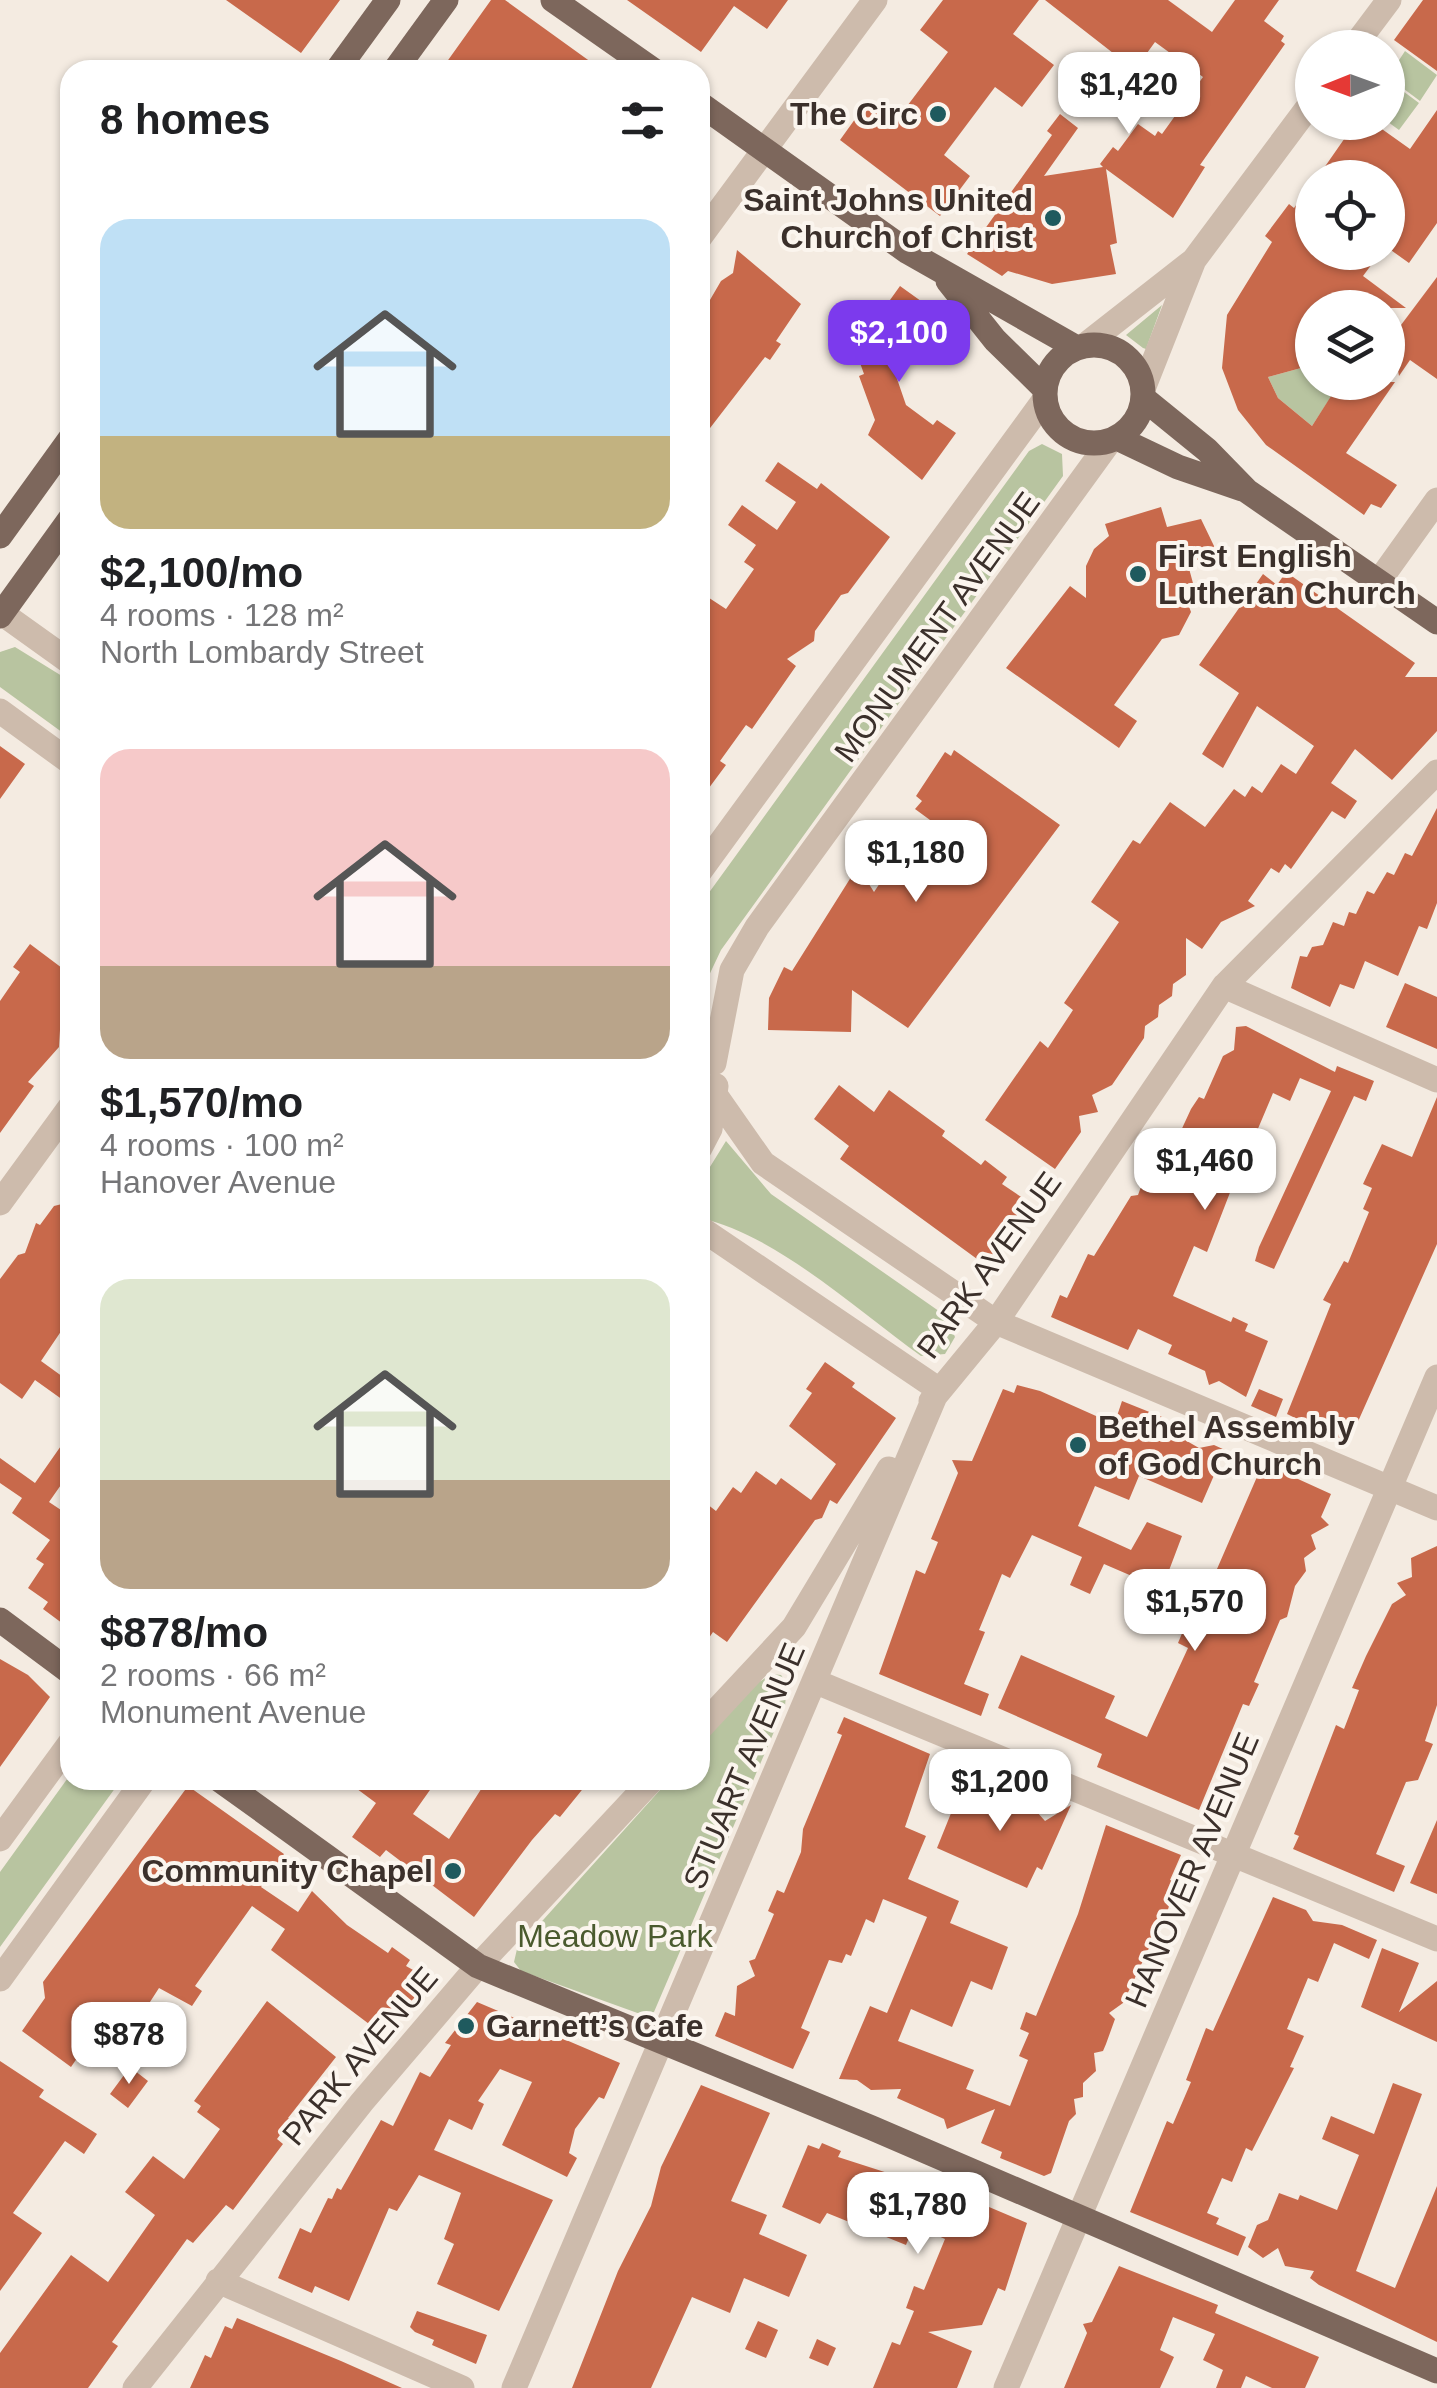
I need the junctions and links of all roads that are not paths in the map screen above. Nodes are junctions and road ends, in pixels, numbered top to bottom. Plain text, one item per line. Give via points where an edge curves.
1 (388, 0) edge
2 (446, 0) edge
3 (554, 0) edge
4 (875, 0) edge
5 (1388, 0) edge
6 (1366, 30) edge
7 (344, 60) edge
8 (401, 60) edge
9 (639, 60) edge
10 (710, 111) edge
11 (1295, 125) edge
12 (763, 148) junction
13 (710, 222) edge
14 (1194, 260) junction
15 (941, 273) junction
16 (1080, 347) junction
17 (1143, 393) junction
18 (1045, 394) junction
19 (1114, 440) junction
20 (60, 453) edge
21 (1247, 491) junction
22 (1437, 500) edge
23 (60, 533) edge
24 (0, 536) edge
25 (1379, 581) junction
26 (1, 614) edge
27 (1437, 622) edge
28 (60, 655) edge
29 (0, 711) edge
30 (60, 755) edge
31 (1437, 772) edge
32 (710, 858) edge
33 (1224, 986) junction
34 (710, 1042) edge
35 (710, 1067) edge
36 (1437, 1080) edge
37 (716, 1096) junction
38 (60, 1120) edge
39 (710, 1129) edge
40 (0, 1203) edge
41 (710, 1235) edge
42 (996, 1322) junction
43 (1437, 1377) edge
44 (938, 1388) junction
45 (1390, 1489) junction
46 (1437, 1508) edge
47 (0, 1620) edge
48 (60, 1665) edge
49 (814, 1681) junction
50 (710, 1717) edge
51 (60, 1756) edge
52 (137, 1790) edge
53 (234, 1790) edge
54 (643, 1790) edge
55 (0, 1839) edge
56 (1236, 1852) junction
57 (1437, 1939) edge
58 (478, 1966) junction
59 (0, 1979) edge
60 (664, 2044) junction
61 (1080, 2216) junction
62 (218, 2282) junction
63 (1437, 2371) edge
64 (135, 2388) edge
65 (462, 2388) edge
66 (514, 2388) edge
67 (1006, 2388) edge

1 - 7 main road
2 - 8 main road
3 - 9 main road
4 - 12 street
5 - 6 street
10 - 12 main road
11 - 14 street
12 - 13 street
12 - 15 main road
14 - 16 street
14 - 17 street
15 - 16 main road
15 - 18 main road
16 - 17 main road via 1100,345 1129,360
16 - 18 main road via 1052,368
17 - 19 main road via 1135,421
17 - 21 main road
18 - 19 main road via 1056,426 1067,436 1095,444
18 - 32 street, MONUMENT AVENUE
19 - 21 main road
19 - 34 street, MONUMENT AVENUE via 757,927 732,970
20 - 24 main road
21 - 25 main road
22 - 25 street
23 - 26 main road
25 - 27 main road
26 - 28 street
29 - 30 street
31 - 33 street, PARK AVENUE
33 - 36 street
33 - 42 street, PARK AVENUE
35 - 37 street, MONUMENT AVENUE
37 - 39 street
37 - 42 street via 763,1163
38 - 40 street
41 - 44 street
42 - 44 street, PARK AVENUE
42 - 45 street
43 - 45 street, HANOVER AVENUE
44 - 49 street, STUART AVENUE
44 - 50 street, PARK AVENUE via 794,1627
45 - 46 street
45 - 56 street, HANOVER AVENUE
47 - 48 main road
49 - 56 street
49 - 60 street, STUART AVENUE
51 - 55 street
52 - 59 street
53 - 58 main road
54 - 58 street, PARK AVENUE
56 - 57 street
56 - 61 street, HANOVER AVENUE
58 - 60 main road
58 - 62 street, PARK AVENUE
60 - 61 main road
60 - 66 street, STUART AVENUE
61 - 63 main road
61 - 67 street, HANOVER AVENUE
62 - 64 street, PARK AVENUE
62 - 65 street

